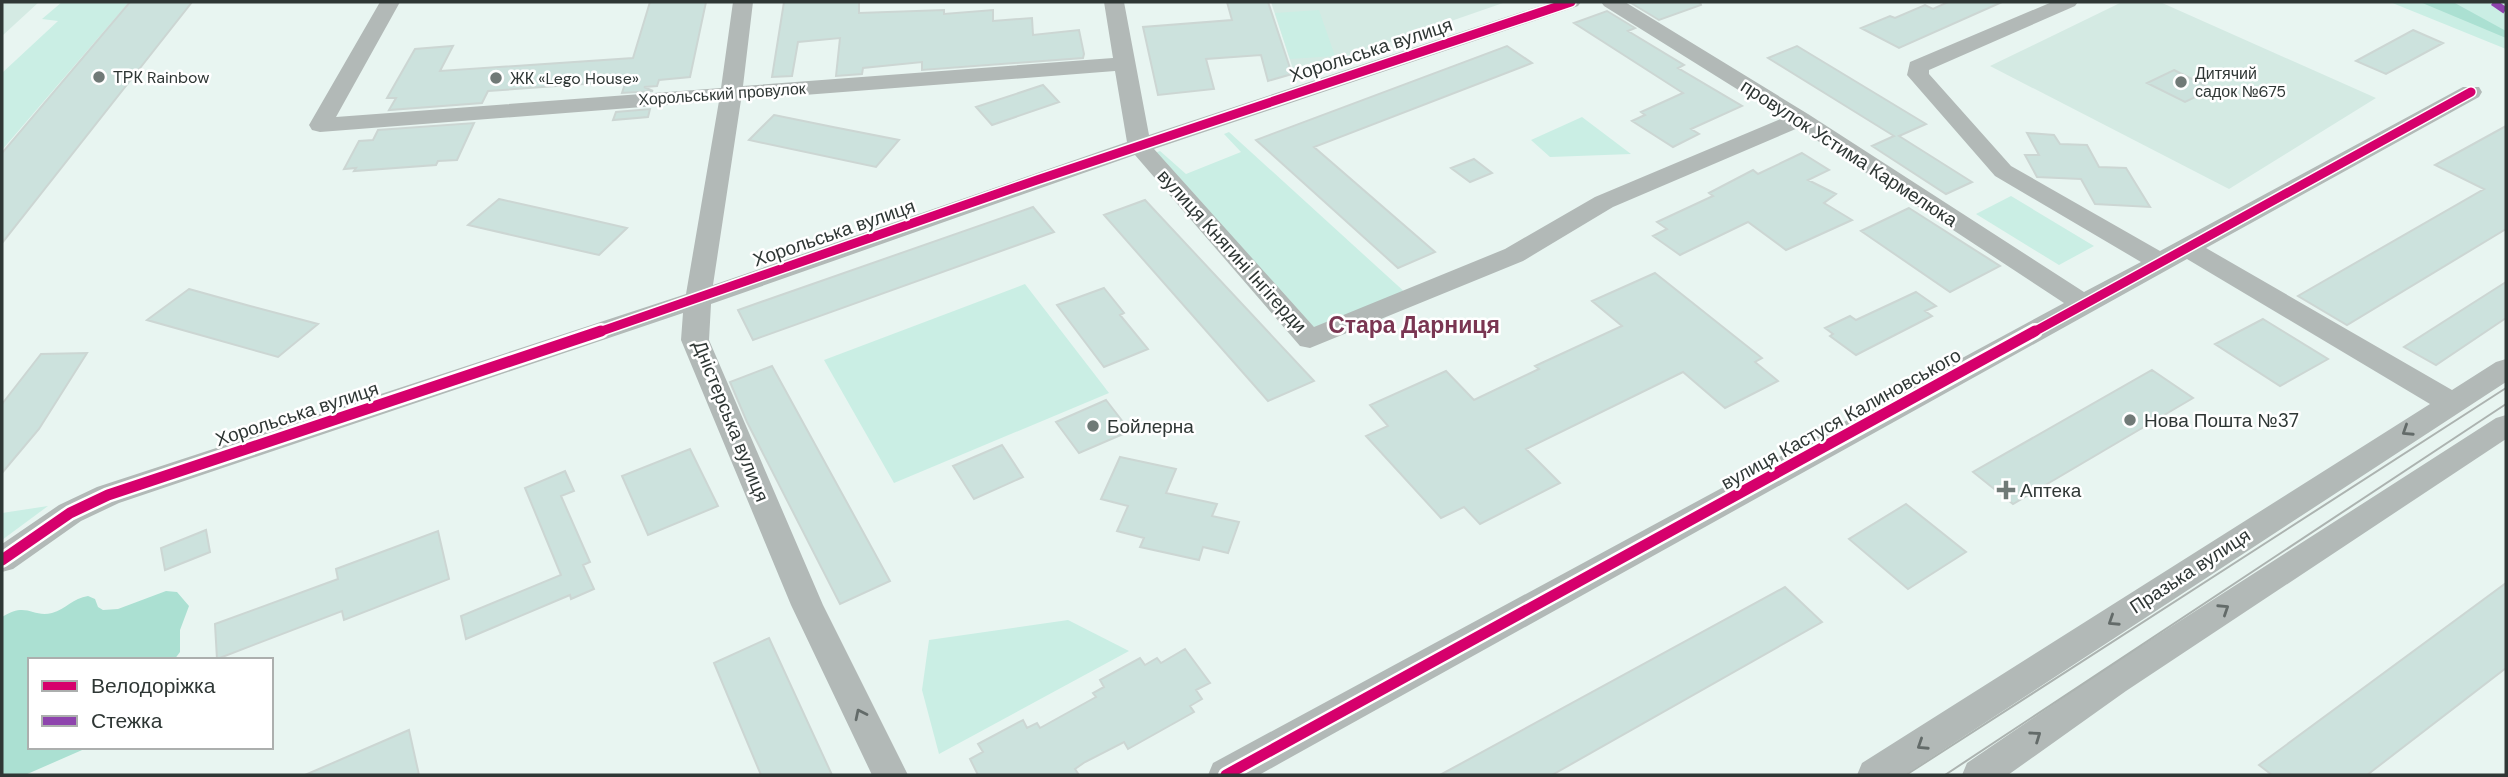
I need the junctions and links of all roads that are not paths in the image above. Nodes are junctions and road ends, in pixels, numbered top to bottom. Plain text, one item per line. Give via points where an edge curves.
1 (390, 2) edge
2 (743, 2) edge
3 (1114, 2) edge
4 (1571, 2) edge
5 (1611, 2) edge
6 (2068, 2) edge
7 (1124, 64) junction
8 (2471, 92) dead end
9 (732, 93) junction
10 (1800, 119) junction
11 (1139, 146) junction
12 (2187, 248) junction
13 (2162, 263) junction
14 (696, 300) junction
15 (2085, 305) junction
16 (2506, 369) edge
17 (2451, 403) junction
18 (2506, 425) edge
19 (2, 560) edge
20 (890, 775) edge
21 (1226, 775) edge
22 (1875, 775) edge
23 (1980, 775) edge

1 - 9 street, Хорольський провулок via 320,125
2 - 9 street, Дністерська вулиця
3 - 7 street
4 - 11 street, Хорольська вулиця
5 - 10 street, провулок Устима Кармелюка
6 - 13 street via 1918,66 1918,75 2003,171
7 - 9 street, Хорольський провулок
7 - 11 street
8 - 12 street, вулиця Кастуся Калиновського
9 - 14 street, Дністерська вулиця
10 - 11 street, вулиця Княгині Інгігерди via 1604,202 1514,255 1311,340
10 - 15 street, провулок Устима Кармелюка
11 - 14 street, Хорольська вулиця
12 - 13 street, вулиця Кастуся Калиновського
12 - 17 street
13 - 15 street, вулиця Кастуся Калиновського
14 - 19 street, Хорольська вулиця via 108,495 70,513
20 -> 14 street, Дністерська вулиця via 807,605 695,340
15 - 21 street, вулиця Кастуся Калиновського
16 - 17 street, Празька вулиця
17 -> 22 street, Празька вулиця
23 -> 18 street via 2114,681

